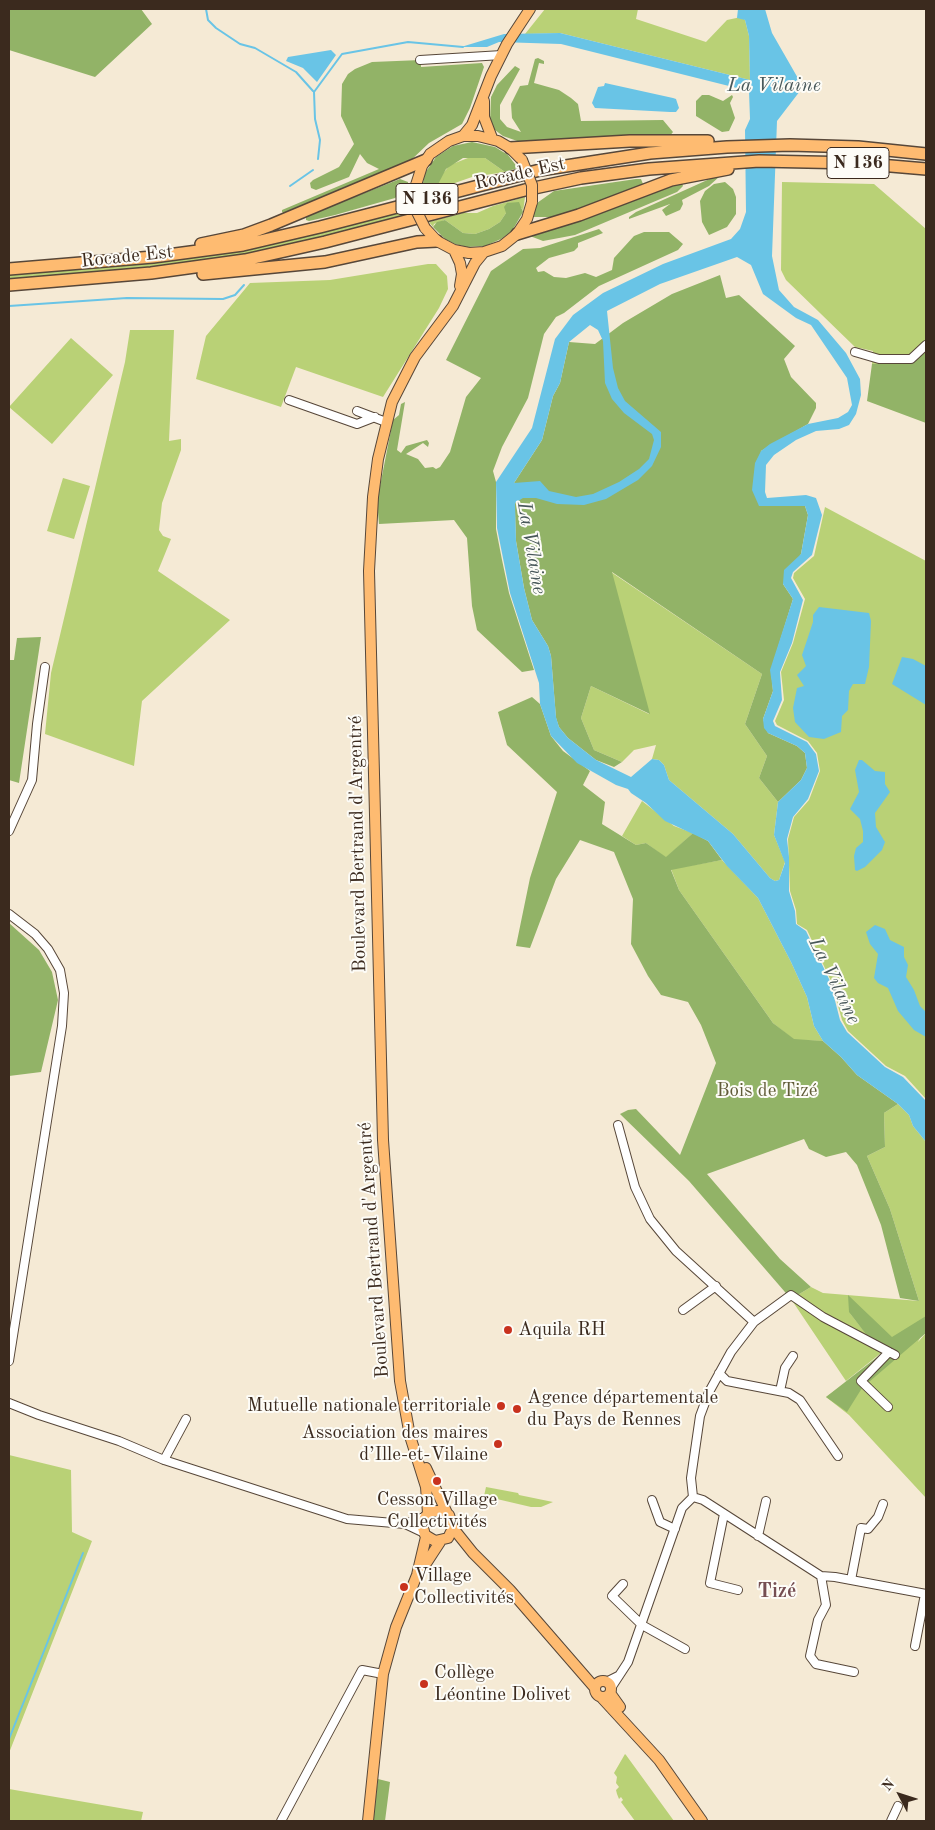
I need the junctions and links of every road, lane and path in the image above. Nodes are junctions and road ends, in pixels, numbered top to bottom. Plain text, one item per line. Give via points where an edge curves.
1 (530, 9) edge
2 (502, 55) junction
3 (420, 60) dead end
4 (484, 92) junction
5 (463, 136) junction
6 (492, 138) junction
7 (728, 144) junction
8 (510, 148) junction
9 (926, 154) edge
10 (426, 160) junction
11 (728, 166) junction
12 (926, 170) edge
13 (517, 234) junction
14 (437, 241) junction
15 (454, 250) junction
16 (484, 252) junction
17 (129, 260) junction
18 (9, 269) edge
19 (142, 274) junction
20 (9, 285) edge
21 (453, 306) junction
22 (926, 345) edge
23 (855, 352) dead end
24 (289, 400) dead end
25 (357, 411) dead end
26 (375, 417) junction
27 (386, 422) junction
28 (46, 667) dead end
29 (9, 830) edge
30 (9, 914) edge
31 (618, 1125) dead end
32 (716, 1286) junction
33 (683, 1310) dead end
34 (754, 1322) junction
35 (793, 1356) dead end
36 (9, 1361) edge
37 (719, 1373) junction
38 (780, 1391) junction
39 (403, 1402) junction
40 (9, 1403) edge
41 (888, 1407) dead end
42 (186, 1419) dead end
43 (838, 1456) dead end
44 (164, 1460) junction
45 (693, 1498) junction
46 (652, 1500) dead end
47 (766, 1501) dead end
48 (883, 1504) dead end
49 (447, 1513) junction
50 (724, 1514) junction
51 (426, 1515) junction
52 (405, 1524) junction
53 (453, 1528) junction
54 (675, 1529) junction
55 (425, 1535) junction
56 (758, 1536) junction
57 (443, 1540) junction
58 (474, 1552) junction
59 (418, 1575) junction
60 (821, 1576) junction
61 (851, 1580) junction
62 (623, 1584) dead end
63 (738, 1590) dead end
64 (926, 1594) edge
65 (642, 1625) junction
66 (915, 1646) dead end
67 (685, 1649) dead end
68 (854, 1672) dead end
69 (383, 1674) junction
70 (604, 1688) junction
71 (898, 1806) dead end
72 (281, 1821) edge
73 (368, 1821) edge
74 (702, 1821) edge
75 (891, 1821) edge

1 - 2 main road
2 - 3 street
2 - 4 main road
4 - 5 main road via 472,126
4 - 6 main road via 484,117
5 - 6 main road
5 - 10 main road via 442,145
6 - 8 main road
7 - 8 highway via 630,141
7 - 9 highway, Rocade Est / N 136 via 858,147
7 - 17 highway, Rocade Est / N 136 via 550,169 275,238
8 - 13 main road, bridge via 522,160 532,185 527,219
10 - 14 main road, bridge via 416,185 415,203 425,228
10 - 17 highway via 251,232 204,244 142,253
11 - 12 highway via 790,164
11 - 13 highway via 671,180
11 - 19 highway, Rocade Est / N 136 via 649,169 581,178 268,256
13 - 16 main road via 502,246
14 - 15 main road
14 - 19 highway via 292,266 151,278
15 - 16 main road
15 - 21 main road via 462,274
16 - 21 main road
17 - 18 highway, Rocade Est / N 136
19 - 20 highway, Rocade Est / N 136
21 - 27 main road, Boulevard Bertrand d'Argentré via 406,373
22 - 23 street via 911,359 879,359
24 - 26 street via 357,424
25 - 26 street
26 - 27 street
27 - 39 main road, Boulevard Bertrand d'Argentré via 373,497 369,571 383,1140
28 - 29 street via 36,724 32,780
30 - 36 street via 48,949 60,970 64,993 62,1026
31 - 32 street via 635,1187 650,1218 676,1251
32 - 33 street
32 - 34 street
34 - 37 street
34 - 41 street via 791,1295 823,1317 892,1353 861,1381
35 - 38 street via 785,1368
37 - 38 street via 727,1381
37 - 45 street via 700,1416 691,1478
38 - 43 street via 800,1400
39 - 49 main road via 416,1445
39 - 51 main road via 426,1487
40 - 44 street
42 - 44 street
44 - 52 street via 347,1518
45 - 50 street via 703,1500
45 - 54 street via 682,1508
46 - 54 street via 660,1522
47 - 56 street
48 - 61 street via 868,1529 861,1528
49 - 51 main road via 438,1510
49 - 53 main road via 453,1521
50 - 56 street
50 - 63 street via 710,1583
51 - 52 street
51 - 55 main road via 422,1526
52 - 55 street
53 - 57 main road
53 - 58 main road
54 - 65 street
55 - 57 main road via 432,1541
55 - 59 main road
56 - 60 street
57 - 58 main road via 456,1542
57 - 59 main road
58 - 70 main road via 560,1646
59 - 69 main road via 396,1627
60 - 61 street
60 - 68 street via 826,1605 818,1620 810,1656 816,1664
61 - 64 street
62 - 65 street via 612,1596
64 - 66 street
65 - 67 street
65 - 70 street via 628,1662
69 - 72 street via 362,1670
69 - 73 main road
70 - 74 main road
71 - 75 street

